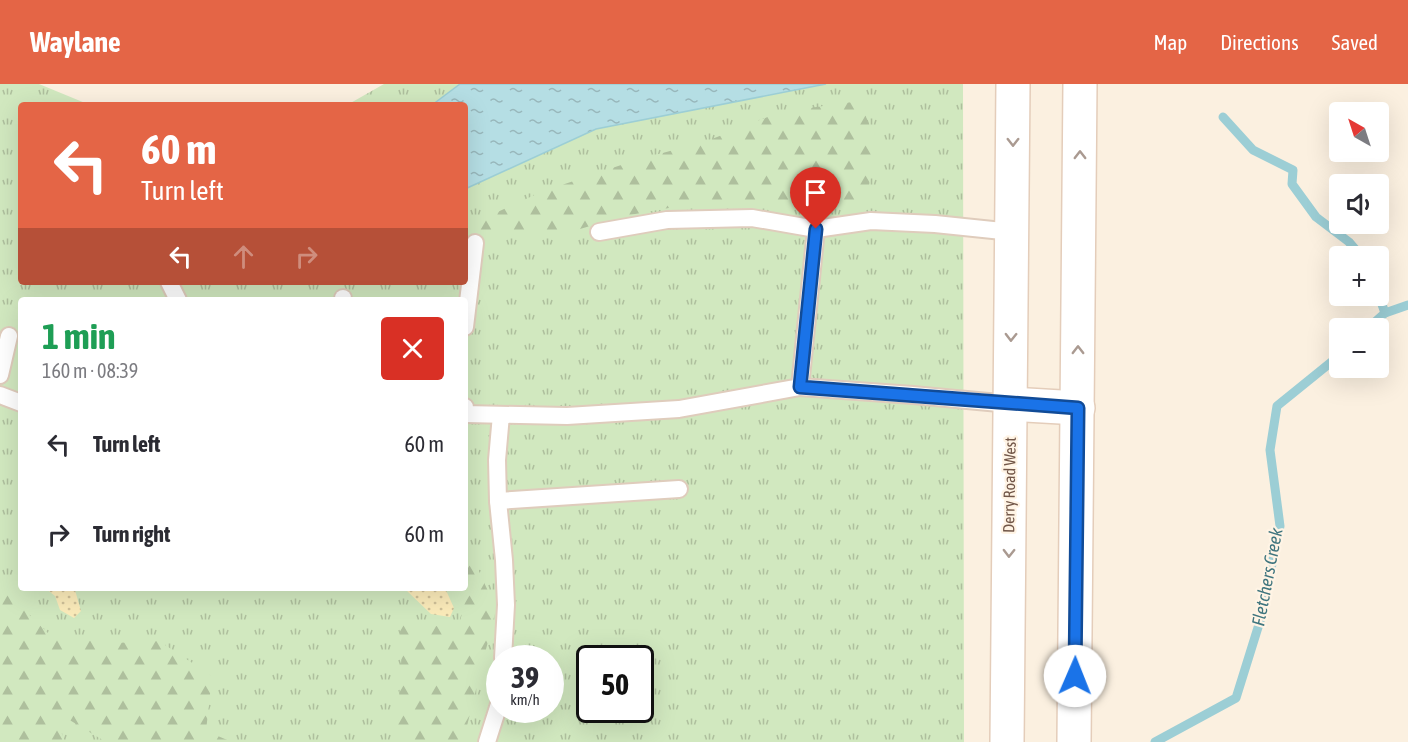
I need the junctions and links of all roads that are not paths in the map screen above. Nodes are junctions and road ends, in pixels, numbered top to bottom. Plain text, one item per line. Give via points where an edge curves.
1 (1013, 84) edge
2 (1080, 84) edge
3 (816, 229) junction
4 (599, 232) dead end
5 (1012, 232) junction
6 (475, 243) dead end
7 (468, 302) edge
8 (10, 334) edge
9 (0, 375) edge
10 (800, 387) junction
11 (0, 395) edge
12 (18, 402) edge
13 (1010, 404) junction
14 (1078, 408) junction
15 (468, 414) edge
16 (501, 415) junction
17 (679, 489) dead end
18 (498, 501) junction
19 (504, 645) edge
20 (493, 723) edge
21 (1007, 739) edge
22 (487, 742) edge
23 (1074, 742) edge

1 -> 5 main road, Derry Road West
14 -> 2 main road
3 - 4 lane via 752,218 667,220
3 - 5 lane via 871,221
3 - 10 lane
5 -> 13 main road, Derry Road West
6 - 7 lane
8 - 9 lane
10 - 13 lane
10 - 16 lane via 679,409 567,416
11 - 12 lane
13 - 14 main road
13 -> 21 main road, Derry Road West
14 - 23 main road
15 - 16 lane
16 - 18 lane
17 - 18 lane
18 - 19 lane via 506,605
20 - 22 lane

